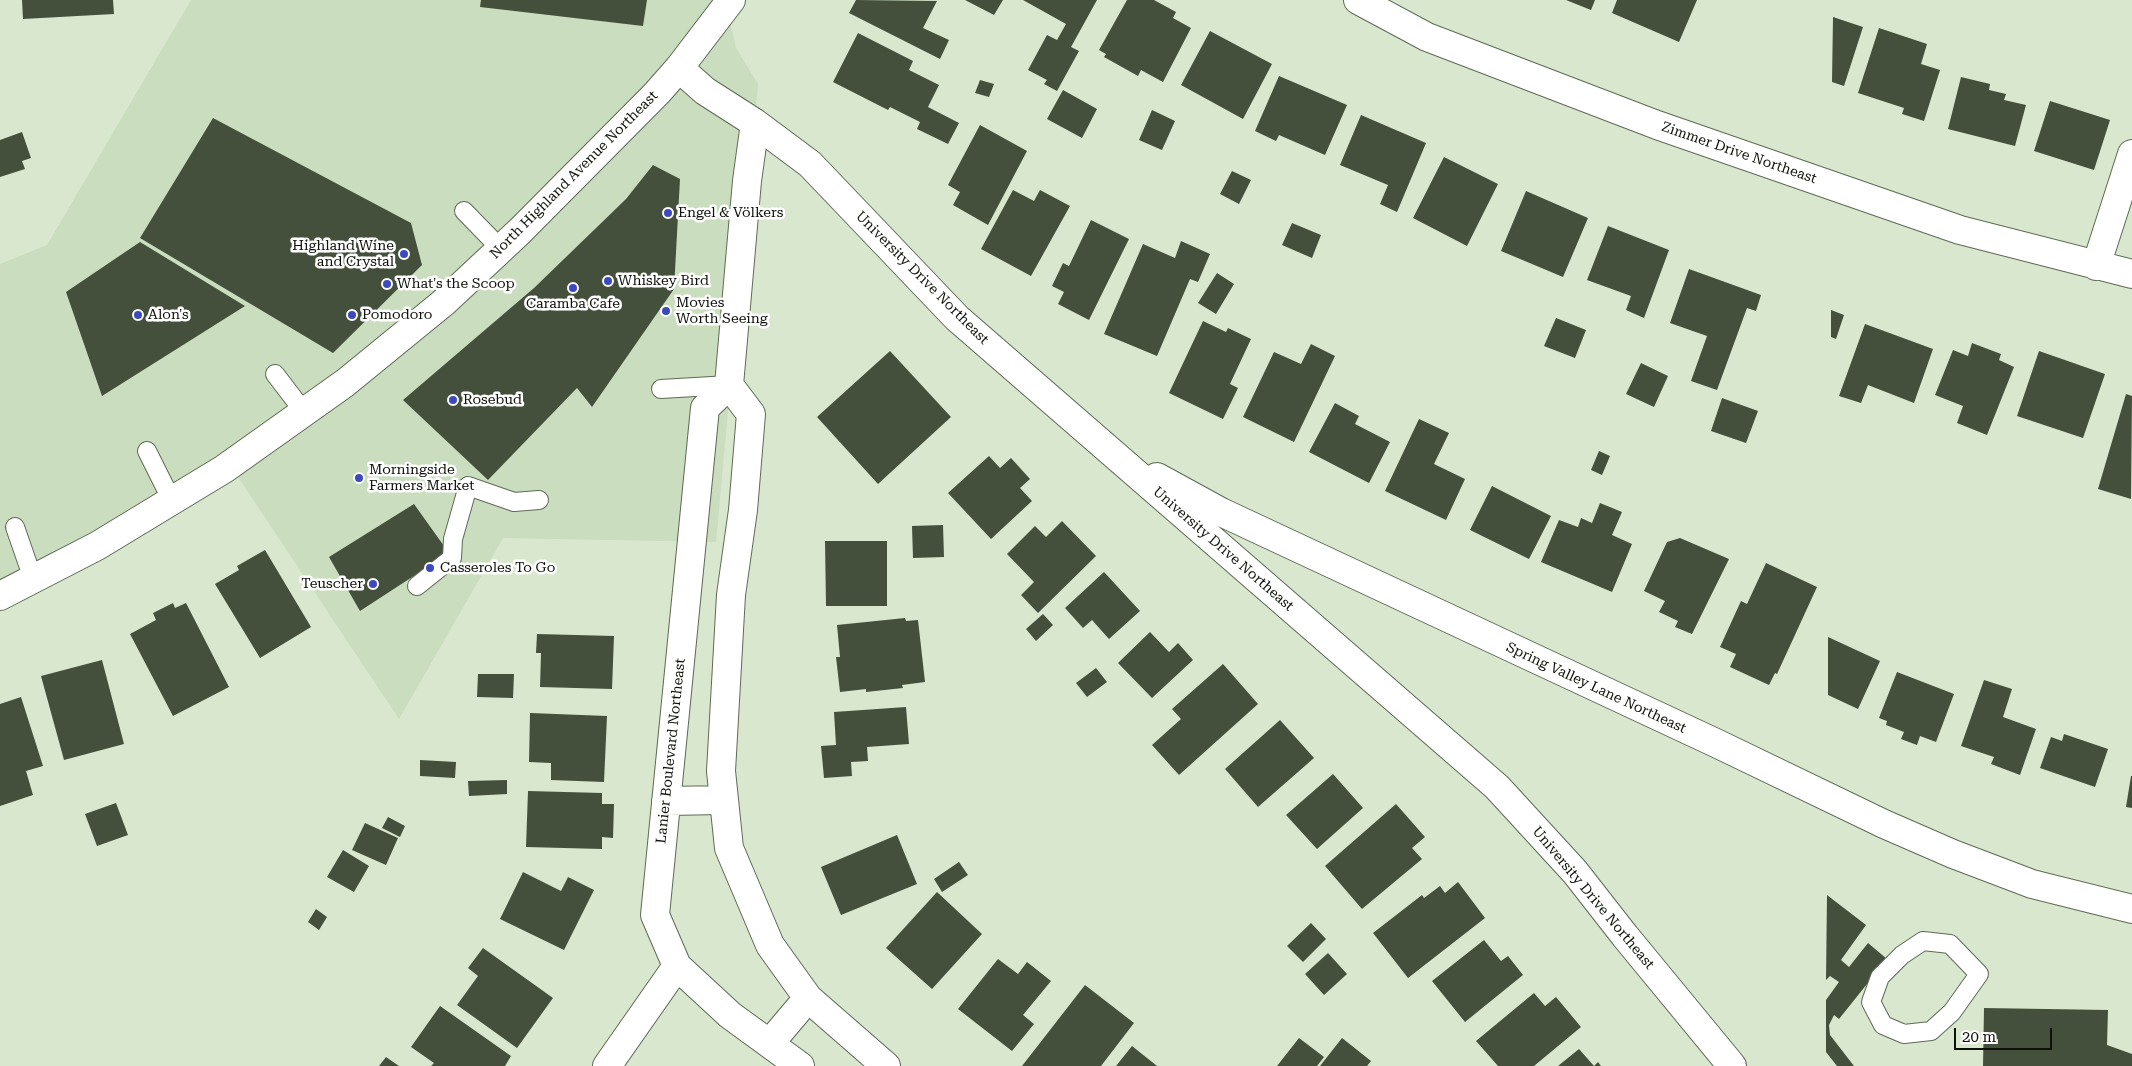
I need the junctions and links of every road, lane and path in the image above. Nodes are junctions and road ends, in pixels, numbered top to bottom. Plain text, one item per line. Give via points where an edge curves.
1 (731, 0) edge
2 (1358, 0) edge
3 (679, 68) junction
4 (755, 123) junction
5 (2132, 154) edge
6 (464, 211) dead end
7 (501, 249) junction
8 (2096, 266) junction
9 (2132, 274) edge
10 (275, 374) dead end
11 (729, 385) junction
12 (661, 389) dead end
13 (304, 412) junction
14 (1079, 425) junction
15 (147, 451) dead end
16 (538, 500) dead end
17 (172, 501) junction
18 (15, 527) dead end
19 (33, 579) junction
20 (417, 586) dead end
21 (0, 596) edge
22 (724, 800) junction
23 (666, 801) junction
24 (2132, 909) edge
25 (677, 966) junction
26 (1880, 977) joint
27 (808, 998) junction
28 (770, 1043) junction
29 (607, 1066) edge
30 (800, 1066) edge
31 (886, 1066) edge
32 (1732, 1066) edge

1 - 3 street, North Highland Avenue Northeast
2 - 8 street, Zimmer Drive Northeast via 1427,37 1657,125 1960,230
3 - 4 street, University Drive Northeast via 705,91
3 - 7 street, North Highland Avenue Northeast
4 - 11 street
4 - 14 street, University Drive Northeast via 810,164 957,318
5 - 8 street
6 - 7 lane
7 - 13 street, North Highland Avenue Northeast via 443,303
8 - 9 street, Zimmer Drive Northeast
10 - 13 lane
11 - 12 lane
11 - 22 street via 751,414 743,510 731,595 720,771
11 - 23 street, Lanier Boulevard Northeast via 705,408
13 - 17 street, North Highland Avenue Northeast via 224,469
14 - 24 street, Spring Valley Lane Northeast via 1160,478 1221,512 1884,824 2032,884
14 - 32 street, University Drive Northeast via 1497,788 1575,872
15 - 17 lane
16 - 20 lane via 514,502 468,486 453,539 452,558
17 - 19 street, North Highland Avenue Northeast via 98,546
18 - 19 lane
19 - 21 street, North Highland Avenue Northeast
22 - 23 street
22 - 27 street via 729,848 766,936
23 - 25 street, Lanier Boulevard Northeast via 655,915
25 - 28 street, Lanier Boulevard Northeast via 730,1015
25 - 29 street
26 - 26 lane via 1871,1002 1883,1025 1904,1034 1931,1031 1952,1012 1979,974 1950,944 1923,941 1902,955
27 - 28 street
27 - 31 street
28 - 30 street, Lanier Boulevard Northeast

